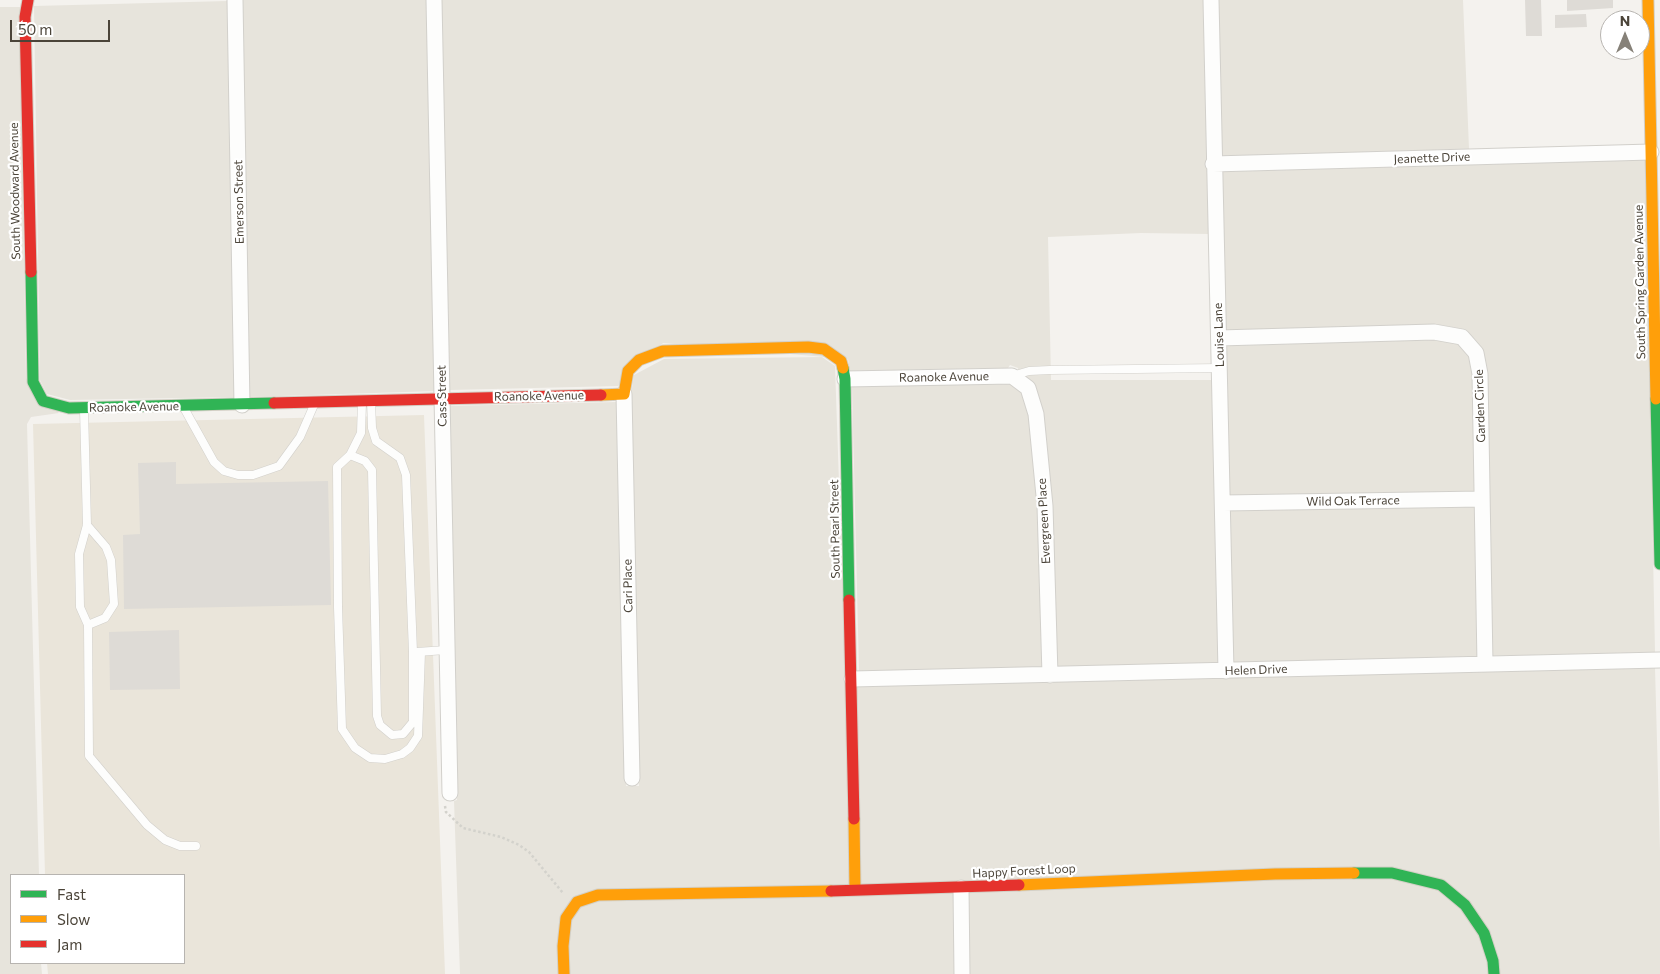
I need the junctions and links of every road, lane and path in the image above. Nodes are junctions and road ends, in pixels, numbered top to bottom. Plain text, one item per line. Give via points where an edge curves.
1 (28, 0) edge
2 (235, 0) edge
3 (434, 0) edge
4 (1211, 0) edge
5 (1648, 0) edge
6 (1651, 152) junction
7 (1213, 164) junction
8 (1219, 338) junction
9 (1220, 368) junction
10 (1012, 376) junction
11 (845, 379) junction
12 (33, 382) joint
13 (624, 394) junction
14 (443, 398) junction
15 (367, 401) junction
16 (316, 402) junction
17 (242, 405) junction
18 (183, 406) junction
19 (84, 408) junction
20 (350, 455) junction
21 (1482, 499) junction
22 (1223, 503) junction
23 (87, 524) junction
24 (1660, 564) edge
25 (88, 625) junction
26 (446, 650) junction
27 (417, 652) junction
28 (1660, 660) edge
29 (1485, 664) junction
30 (1226, 671) junction
31 (1050, 675) junction
32 (852, 679) junction
33 (632, 778) dead end
34 (450, 793) joint
35 (196, 846) dead end
36 (962, 888) junction
37 (855, 889) junction
38 (564, 896) dead end
39 (564, 974) edge
40 (962, 974) edge
41 (1494, 974) edge

1 - 12 street, South Woodward Avenue via 25,17
2 - 17 street, Emerson Street
3 - 14 street, Cass Street
4 - 7 street, Louise Lane
5 - 6 street, South Spring Garden Avenue
6 - 7 street, Jeanette Drive
6 - 24 street, South Spring Garden Avenue
7 - 8 street, Louise Lane
8 - 9 street, Louise Lane
8 - 21 street, Garden Circle via 1434,332 1462,337 1476,353 1480,374
9 - 10 lane via 1050,370
9 - 22 street, Louise Lane
10 - 11 street, Roanoke Avenue
10 - 31 street, Evergreen Place via 1028,388 1036,414 1045,506
11 - 13 street via 842,361 824,350 808,346 663,351 639,360 628,371
11 - 32 street, South Pearl Street
12 - 19 street, Roanoke Avenue via 43,401 69,408
13 - 14 street, Roanoke Avenue
13 - 33 street, Cari Place
14 - 15 street, Roanoke Avenue
14 - 26 street, Cass Street
15 - 16 street, Roanoke Avenue
15 - 20 lane via 360,433
15 - 27 lane via 376,441 400,458 406,475
16 - 17 street, Roanoke Avenue
16 - 18 lane via 300,437 279,466 253,475 224,471 214,462
17 - 18 street, Roanoke Avenue
18 - 19 street, Roanoke Avenue
19 - 23 lane
20 - 27 lane via 365,461 372,470 377,716 380,725 392,735 403,734 413,722
20 - 27 lane via 337,467 336,488 342,729 355,748 370,758 385,759 402,754 418,736
21 - 22 street, Wild Oak Terrace
21 - 29 street, Garden Circle
22 - 30 street, Louise Lane
23 - 25 lane via 79,554 80,607
23 - 25 lane via 106,547 111,560 114,604 105,618
25 - 35 lane via 89,756 147,825 165,840 180,846
26 - 27 lane
26 - 34 street, Cass Street
28 - 29 street, Helen Drive
29 - 30 street, Helen Drive
30 - 31 street, Helen Drive
31 - 32 street, Helen Drive
32 - 37 street, South Pearl Street
34 - 38 path via 446,812 454,821 463,828 519,845 529,852
36 - 37 street, Happy Forest Loop
36 - 40 street
36 - 41 street, Happy Forest Loop via 1275,874 1392,873 1441,885 1465,905 1484,933
37 - 39 street, Happy Forest Loop via 598,896 577,902 566,918

